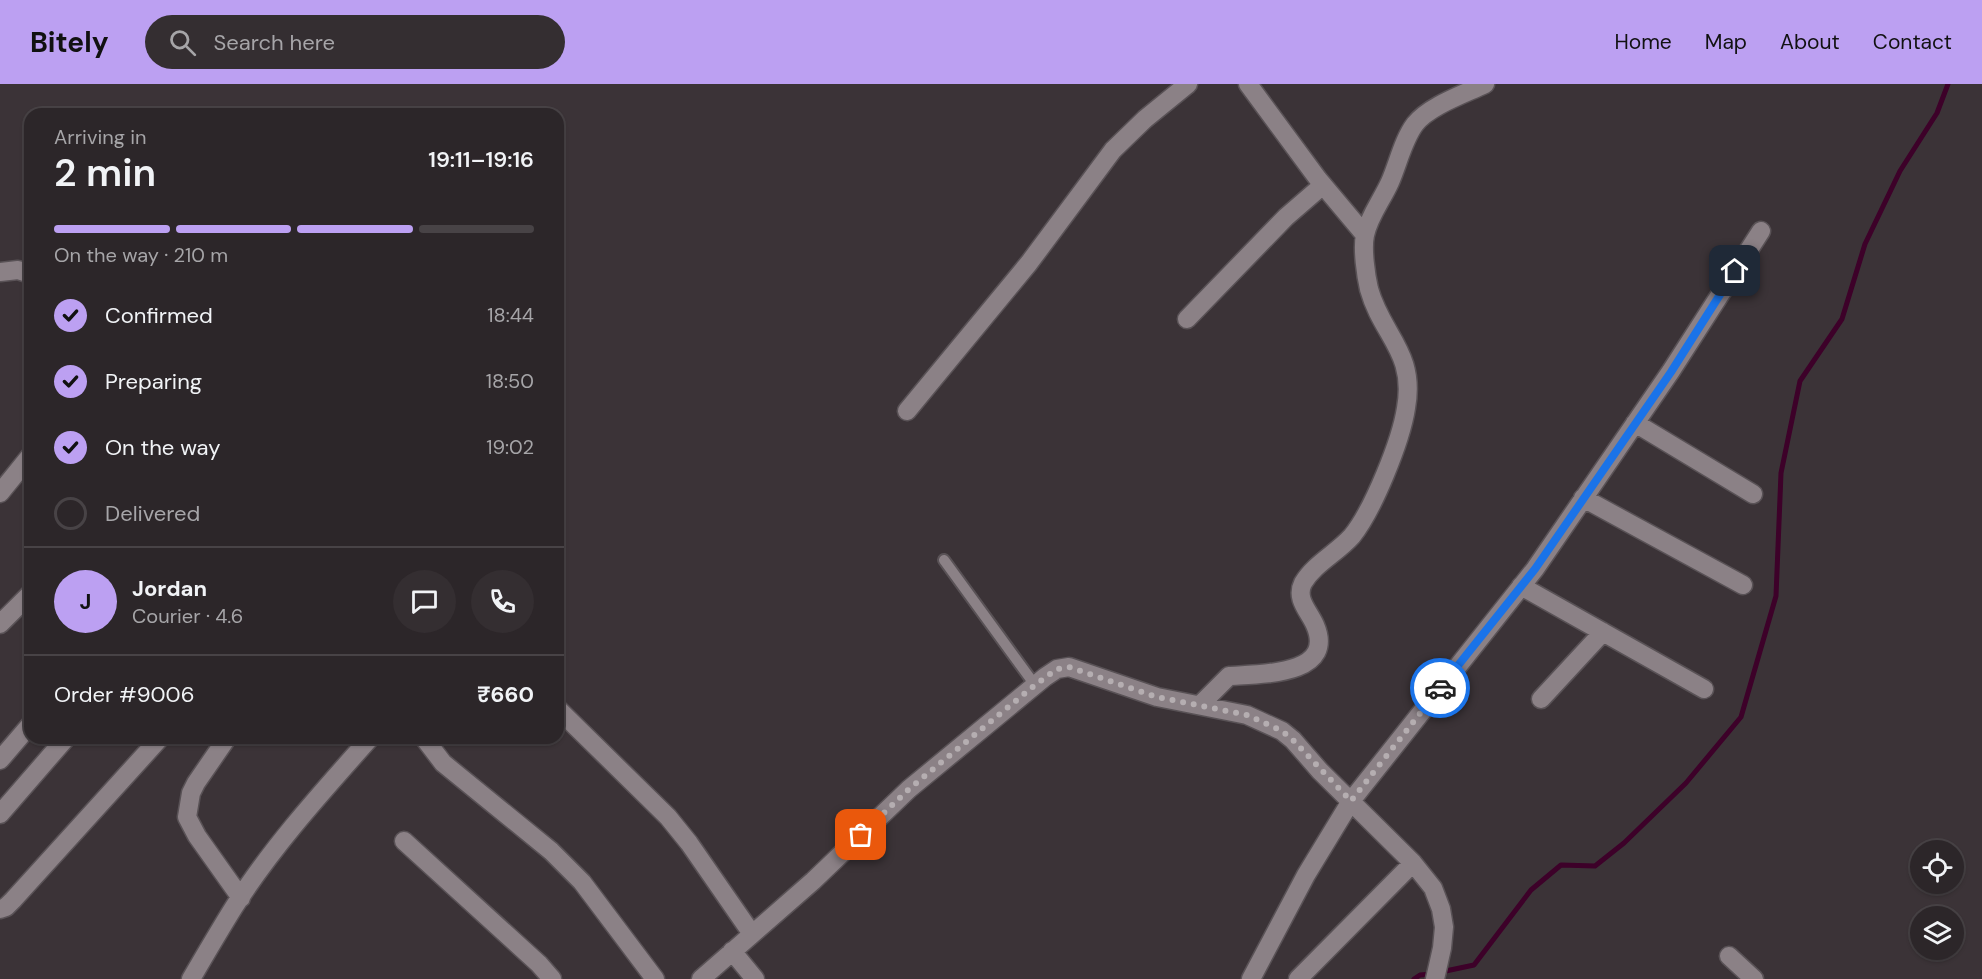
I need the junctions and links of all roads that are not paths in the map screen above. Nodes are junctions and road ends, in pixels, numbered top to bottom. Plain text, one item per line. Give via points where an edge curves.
1 (1188, 84) edge
2 (1248, 84) edge
3 (1485, 84) edge
4 (1323, 185) junction
5 (1761, 231) dead end
6 (1365, 236) junction
7 (0, 272) edge
8 (24, 272) edge
9 (1187, 318) dead end
10 (907, 411) dead end
11 (1635, 423) junction
12 (24, 463) edge
13 (0, 493) edge
14 (1753, 494) dead end
15 (1583, 498) junction
16 (944, 560) dead end
17 (1743, 585) dead end
18 (1521, 586) junction
19 (24, 600) edge
20 (0, 624) edge
21 (1603, 632) junction
22 (1035, 685) junction
23 (1704, 689) dead end
24 (1540, 699) dead end
25 (1200, 705) junction
26 (564, 715) edge
27 (24, 732) edge
28 (61, 744) edge
29 (155, 744) edge
30 (223, 744) edge
31 (365, 744) edge
32 (429, 744) edge
33 (0, 759) edge
34 (1351, 801) junction
35 (0, 814) edge
36 (404, 841) dead end
37 (1413, 862) junction
38 (240, 898) junction
39 (0, 909) edge
40 (752, 934) junction
41 (732, 951) junction
42 (1729, 956) dead end
43 (191, 979) edge
44 (552, 979) edge
45 (655, 979) edge
46 (701, 979) edge
47 (755, 979) edge
48 (1251, 979) edge
49 (1298, 979) edge
50 (1435, 979) edge
51 (1754, 979) edge

1 - 10 street via 1113,150 1029,263
2 - 4 street
3 - 6 street via 1428,112 1415,124
4 - 6 street
4 - 9 street
5 - 11 street
6 - 25 street via 1369,290 1404,359 1408,377 1399,436 1364,520 1303,584 1300,595 1319,640 1315,654 1291,670 1229,676
7 - 8 street
11 - 14 street
11 - 15 street
12 - 13 street
15 - 17 street
15 - 18 street
16 - 22 lane
18 - 21 street
18 - 34 street
19 - 20 street
21 - 23 street
21 - 24 street
22 - 25 street via 1057,669 1069,667 1157,697
22 - 40 street via 909,789
25 - 34 street via 1247,715 1282,731
26 - 40 street via 668,817
27 - 33 street
28 - 35 street
29 - 39 street via 13,900
30 - 38 street via 191,793 187,818
31 - 38 street
32 - 45 street via 443,763 551,851 582,882
34 - 37 street
34 - 48 street
36 - 44 street
37 - 49 street
37 - 50 street via 1433,888 1441,909 1444,927
38 - 43 street
40 - 41 street
41 - 46 street
41 - 47 street
42 - 51 street

